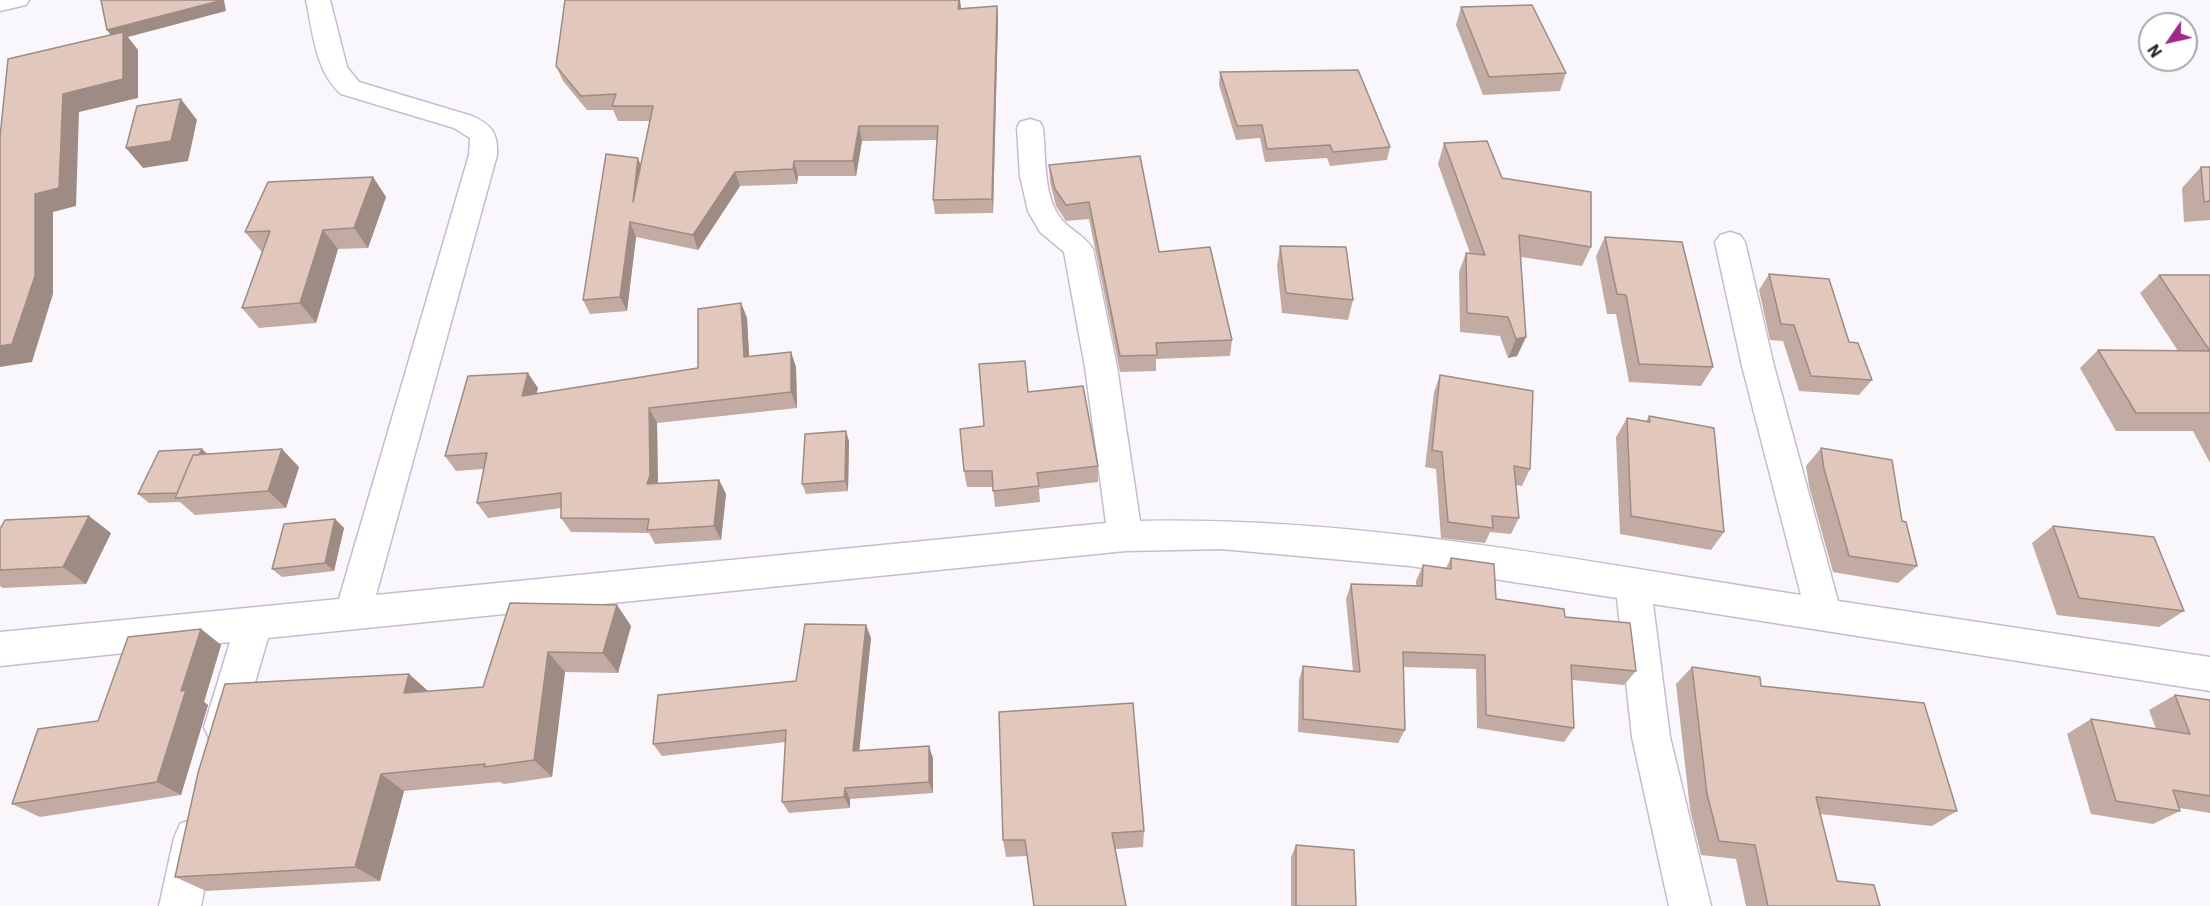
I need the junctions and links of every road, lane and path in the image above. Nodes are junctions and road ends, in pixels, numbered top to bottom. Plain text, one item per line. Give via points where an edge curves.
1 (17, 0) edge
2 (318, 0) edge
3 (0, 4) edge
4 (1030, 128) dead end
5 (1730, 242) dead end
6 (1125, 536) junction
7 (1633, 585) junction
8 (353, 613) junction
9 (1824, 614) junction
10 (254, 623) junction
11 (0, 649) edge
12 (2210, 674) edge
13 (214, 758) edge
14 (201, 803) edge
15 (180, 906) edge
16 (1690, 906) edge

1 - 3 street
2 - 8 street via 340,79 350,88 463,122 480,130 484,138 483,155
4 - 6 street via 1041,208 1048,223 1078,249 1101,367
5 - 9 street via 1758,366
6 - 7 street via 1221,534 1399,550
6 - 8 street
7 - 9 street
7 - 16 street via 1651,737
8 - 10 street
9 - 12 street
10 - 11 street
10 - 13 street
14 - 15 street

